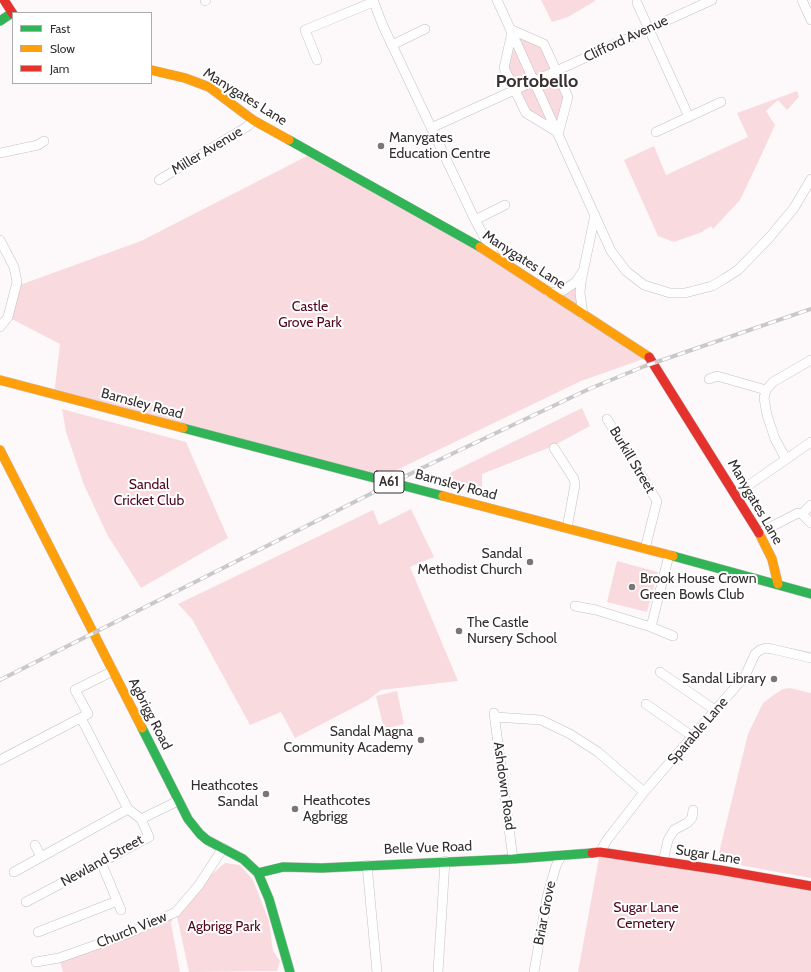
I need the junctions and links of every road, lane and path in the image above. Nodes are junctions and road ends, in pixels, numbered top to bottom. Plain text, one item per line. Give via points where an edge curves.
1 (4, 0) edge
2 (497, 0) edge
3 (712, 0) edge
4 (802, 0) edge
5 (373, 1) edge
6 (637, 3) dead end
7 (12, 12) edge
8 (12, 15) edge
9 (811, 20) edge
10 (0, 21) edge
11 (425, 29) dead end
12 (649, 29) junction
13 (511, 30) junction
14 (392, 45) junction
15 (317, 60) dead end
16 (152, 70) edge
17 (556, 71) junction
18 (534, 81) junction
19 (514, 90) junction
20 (721, 102) dead end
21 (689, 117) junction
22 (253, 120) junction
23 (431, 128) junction
24 (656, 132) dead end
25 (558, 133) junction
26 (44, 141) dead end
27 (0, 153) edge
28 (811, 179) edge
29 (159, 180) dead end
30 (506, 205) dead end
31 (595, 215) junction
32 (475, 220) junction
33 (0, 240) edge
34 (494, 255) junction
35 (583, 271) junction
36 (548, 292) junction
37 (584, 316) junction
38 (0, 327) edge
39 (811, 360) edge
40 (709, 379) dead end
41 (0, 380) edge
42 (766, 390) junction
43 (607, 419) dead end
44 (811, 442) edge
45 (554, 448) dead end
46 (1, 452) edge
47 (786, 459) junction
48 (736, 494) junction
49 (811, 505) edge
50 (802, 514) junction
51 (811, 523) edge
52 (567, 528) junction
53 (758, 533) junction
54 (645, 549) junction
55 (670, 555) junction
56 (778, 584) junction
57 (811, 594) edge
58 (575, 606) dead end
59 (651, 626) junction
60 (673, 636) dead end
61 (811, 658) edge
62 (113, 671) junction
63 (660, 672) dead end
64 (646, 704) dead end
65 (715, 710) junction
66 (81, 718) junction
67 (692, 736) junction
68 (0, 760) edge
69 (644, 792) junction
70 (178, 801) junction
71 (128, 809) junction
72 (693, 810) dead end
73 (141, 819) junction
74 (35, 845) dead end
75 (223, 848) junction
76 (600, 852) junction
77 (562, 856) junction
78 (41, 857) junction
79 (513, 859) junction
80 (445, 861) junction
81 (101, 862) junction
82 (663, 862) junction
83 (366, 864) junction
84 (14, 872) dead end
85 (258, 873) junction
86 (811, 886) edge
87 (117, 900) junction
88 (26, 902) dead end
89 (121, 910) dead end
90 (38, 932) dead end
91 (36, 962) dead end
92 (290, 972) edge
93 (377, 972) edge
94 (438, 972) edge
95 (534, 972) edge

1 - 7 main road
2 - 13 street
3 - 12 street, Clifford Avenue
4 - 9 street
5 - 14 street
5 - 15 street via 305,30
6 - 12 street
8 - 10 main road
11 - 14 street
12 - 17 street, Clifford Avenue
12 - 21 street
13 - 17 street via 544,44
13 - 18 street
13 - 19 street via 504,68
14 - 23 street
16 - 22 main road, Manygates Lane via 185,78 209,88
17 - 18 street, Clifford Avenue
17 - 25 street via 568,97
18 - 19 street, Clifford Avenue
18 - 25 street
19 - 23 street, Clifford Avenue
19 - 25 street via 526,113
20 - 21 street
21 - 24 street
22 - 29 street, Miller Avenue via 248,126
22 - 34 main road, Manygates Lane
23 - 32 street
25 - 31 street
26 - 27 street via 38,145
28 - 31 street via 784,221 755,255 738,270 712,286 685,293 657,290 635,280 614,256
30 - 32 street
31 - 35 street
32 - 34 street
33 - 38 street via 14,267 18,282 8,317
34 - 36 main road, Manygates Lane
35 - 36 street via 570,287 557,293
35 - 37 street via 580,293
36 - 37 main road, Manygates Lane
37 - 48 main road, Manygates Lane via 649,357
39 - 42 street via 773,382
40 - 42 street via 717,376
41 - 52 main road, Barnsley Road / A61
42 - 47 street via 764,398 767,415 775,439
43 - 54 street, Burkill Street via 657,501
44 - 47 street
45 - 52 street via 575,484
46 - 62 main road, Agbrigg Road
47 - 48 street
48 - 53 main road, Manygates Lane
49 - 50 street
50 - 51 street
50 - 53 street via 794,514
52 - 54 main road, Barnsley Road / A61
53 - 56 main road, Manygates Lane via 772,559
54 - 55 main road, Barnsley Road / A61
55 - 56 main road, Barnsley Road / A61
55 - 59 street
56 - 57 main road, Barnsley Road / A61
58 - 59 street
59 - 60 street
61 - 65 street, Sparable Lane via 766,648 760,650 755,654 745,676
62 - 66 street via 75,690 88,714
62 - 70 main road, Agbrigg Road
63 - 65 street
64 - 67 street
65 - 67 street, Sparable Lane
66 - 68 street
66 - 71 street
67 - 69 street, Sparable Lane
69 - 76 street, Sparable Lane
69 - 79 street, Ashdown Road via 598,752 570,734 541,720 494,715
70 - 73 street, Newland Street
70 - 75 main road, Agbrigg Road via 200,834
71 - 73 street
71 - 78 street
72 - 82 street via 692,818 674,830 668,840
73 - 81 street, Newland Street via 149,837
74 - 78 street
75 - 85 main road, Agbrigg Road via 243,859
75 - 91 street, Church View via 199,885 176,912 127,934 59,958
76 - 77 main road, Belle Vue Road
76 - 82 main road, Sugar Lane
77 - 79 main road, Belle Vue Road
77 - 95 street, Briar Grove via 556,866 547,897
78 - 84 street
79 - 80 main road, Belle Vue Road
80 - 83 main road, Belle Vue Road
80 - 94 street
81 - 87 street
81 - 88 street, Newland Street
82 - 86 main road, Sugar Lane
83 - 85 main road, Belle Vue Road via 322,868 284,867
83 - 93 street
85 - 92 main road, Agbrigg Road via 269,899
87 - 89 street
87 - 90 street

